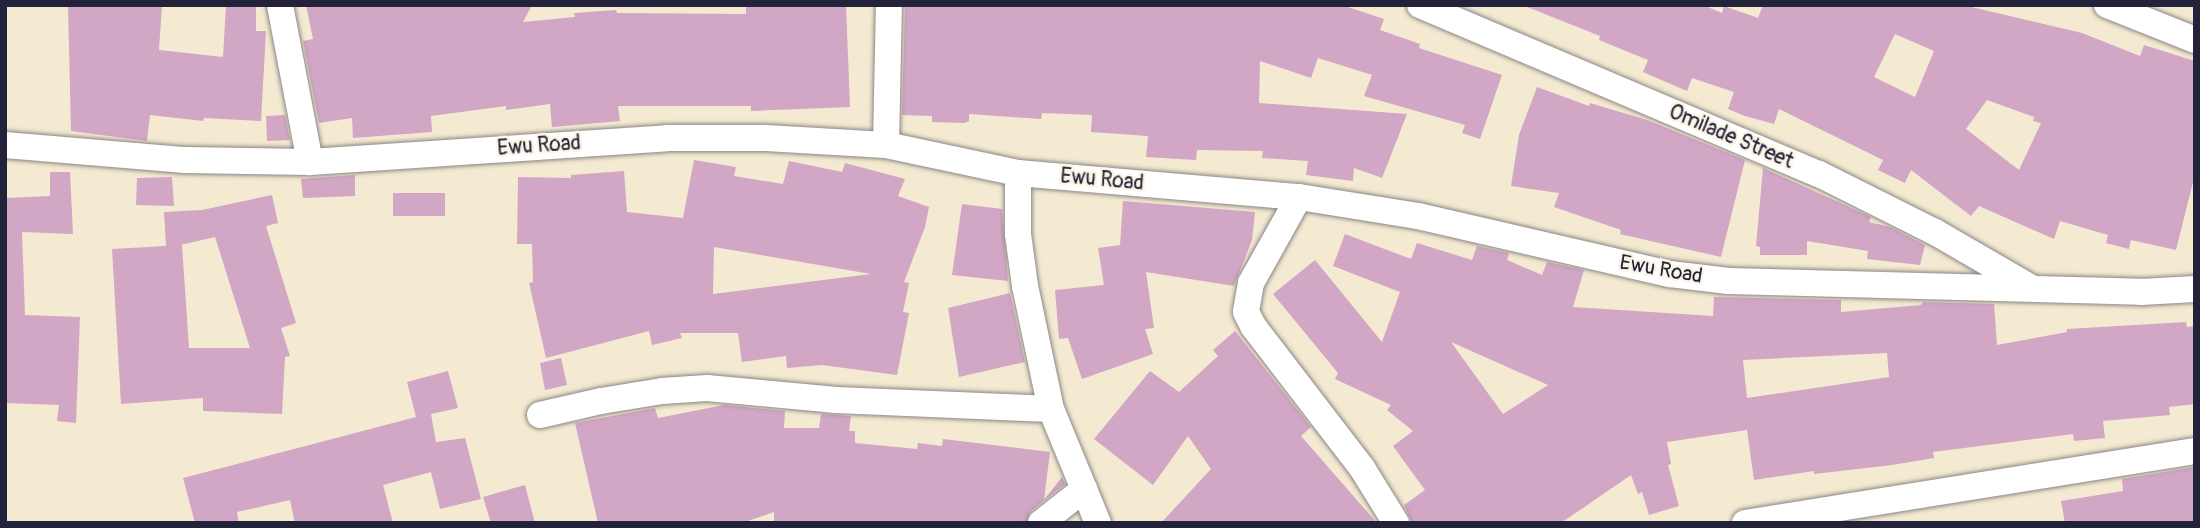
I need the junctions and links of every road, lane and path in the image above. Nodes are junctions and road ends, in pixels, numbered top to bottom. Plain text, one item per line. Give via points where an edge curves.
1 (280, 5) edge
2 (889, 5) edge
3 (1420, 5) edge
4 (2107, 5) edge
5 (2195, 40) edge
6 (5, 145) edge
7 (886, 145) junction
8 (310, 162) junction
9 (1018, 173) junction
10 (1299, 197) junction
11 (2033, 288) junction
12 (2195, 289) edge
13 (1051, 409) junction
14 (540, 415) dead end
15 (2195, 451) edge
16 (1084, 489) junction
17 (1041, 523) edge
18 (1098, 523) edge
19 (1396, 523) edge
20 (1745, 523) edge

1 - 8 street
2 - 7 street
3 - 11 street, Omilade Street via 1819,174
4 - 5 street
6 - 8 street, Ewu Road via 185,160
7 - 8 street, Ewu Road via 667,138
7 - 9 street, Ewu Road
9 - 10 street, Ewu Road
9 - 13 street via 1018,234 1025,286
10 - 11 street, Ewu Road via 1468,226 1670,274 1729,281
10 - 19 street via 1251,284 1246,312 1362,468
11 - 12 street, Ewu Road
13 - 14 street via 836,400 707,387 613,399
13 - 16 street
15 - 20 street
16 - 17 street
16 - 18 street

